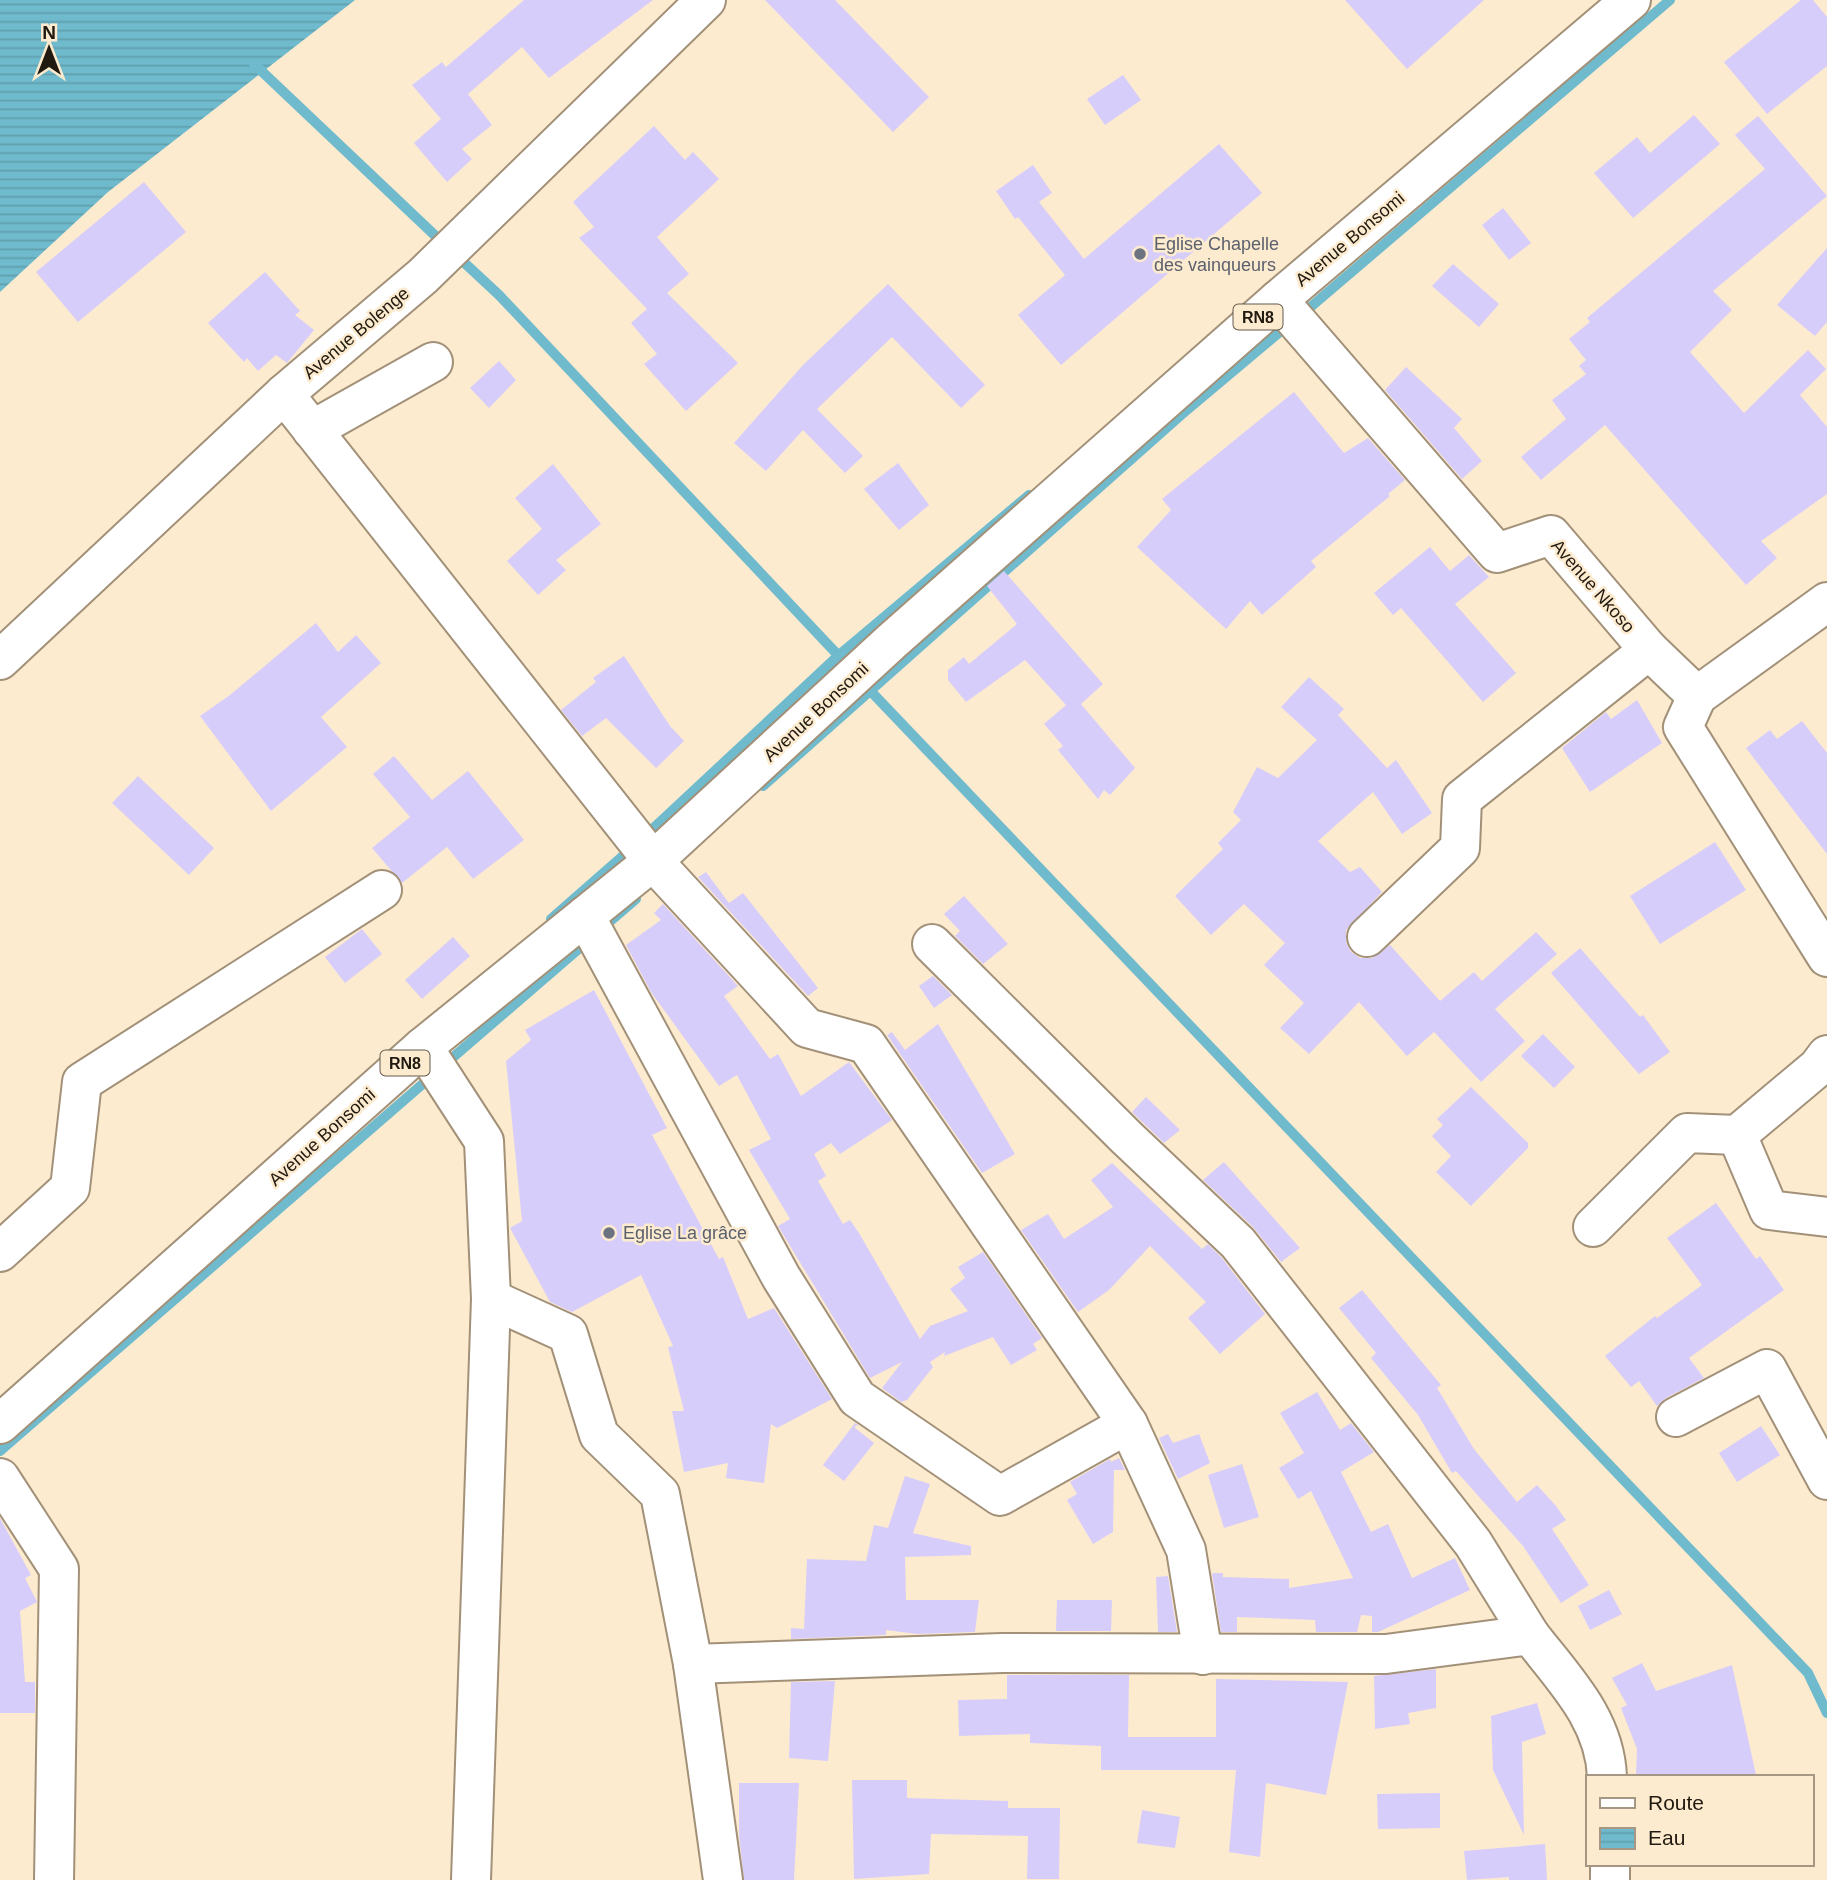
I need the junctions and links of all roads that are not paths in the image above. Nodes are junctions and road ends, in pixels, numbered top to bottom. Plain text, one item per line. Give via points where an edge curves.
1 (706, 0) edge
2 (1631, 0) edge
3 (1278, 300) junction
4 (433, 362) dead end
5 (284, 394) junction
6 (312, 430) junction
7 (1827, 602) edge
8 (1649, 650) junction
9 (0, 660) edge
10 (1697, 696) junction
11 (653, 861) junction
12 (382, 890) dead end
13 (585, 916) junction
14 (1367, 937) dead end
15 (932, 944) dead end
16 (1827, 957) edge
17 (423, 1047) junction
18 (1827, 1055) edge
19 (1737, 1135) junction
20 (1827, 1217) edge
21 (1594, 1227) dead end
22 (0, 1252) edge
23 (491, 1299) junction
24 (1676, 1417) dead end
25 (0, 1424) edge
26 (1128, 1424) junction
27 (0, 1478) edge
28 (1827, 1480) edge
29 (1530, 1635) junction
30 (1203, 1655) junction
31 (693, 1664) junction
32 (1607, 1775) edge
33 (54, 1880) edge
34 (471, 1880) edge
35 (723, 1880) edge

1 - 5 street, Avenue Bolenge via 423,276
2 - 3 street, Avenue Bonsomi / RN8
3 - 8 street, Avenue Nkoso via 1497,554 1551,535
3 - 11 street, Avenue Bonsomi / RN8 via 892,641
4 - 6 street
5 - 6 street
5 - 9 street, Avenue Bolenge
6 - 11 street
7 - 10 street
8 - 10 street, Avenue Nkoso
8 - 14 street via 1462,799 1460,848
10 - 16 street via 1683,727
11 - 13 street, Avenue Bonsomi / RN8
11 - 26 street via 807,1028 866,1044
12 - 22 street via 82,1082 70,1188
13 - 17 street, Avenue Bonsomi / RN8
13 - 26 street via 781,1277 857,1398 1000,1496
15 - 29 street via 1238,1243 1473,1543
17 - 23 street via 484,1141
17 - 25 street, Avenue Bonsomi / RN8
18 - 19 street
19 - 20 street via 1769,1210
19 - 21 street via 1687,1133
23 - 31 street via 568,1334 598,1435 660,1494
23 - 34 street
24 - 28 street via 1767,1369
26 - 30 street via 1186,1550
27 - 33 street via 59,1569
29 - 30 street via 1386,1654
29 - 32 street via 1591,1714 1606,1752
30 - 31 street via 1002,1653
31 - 35 street

